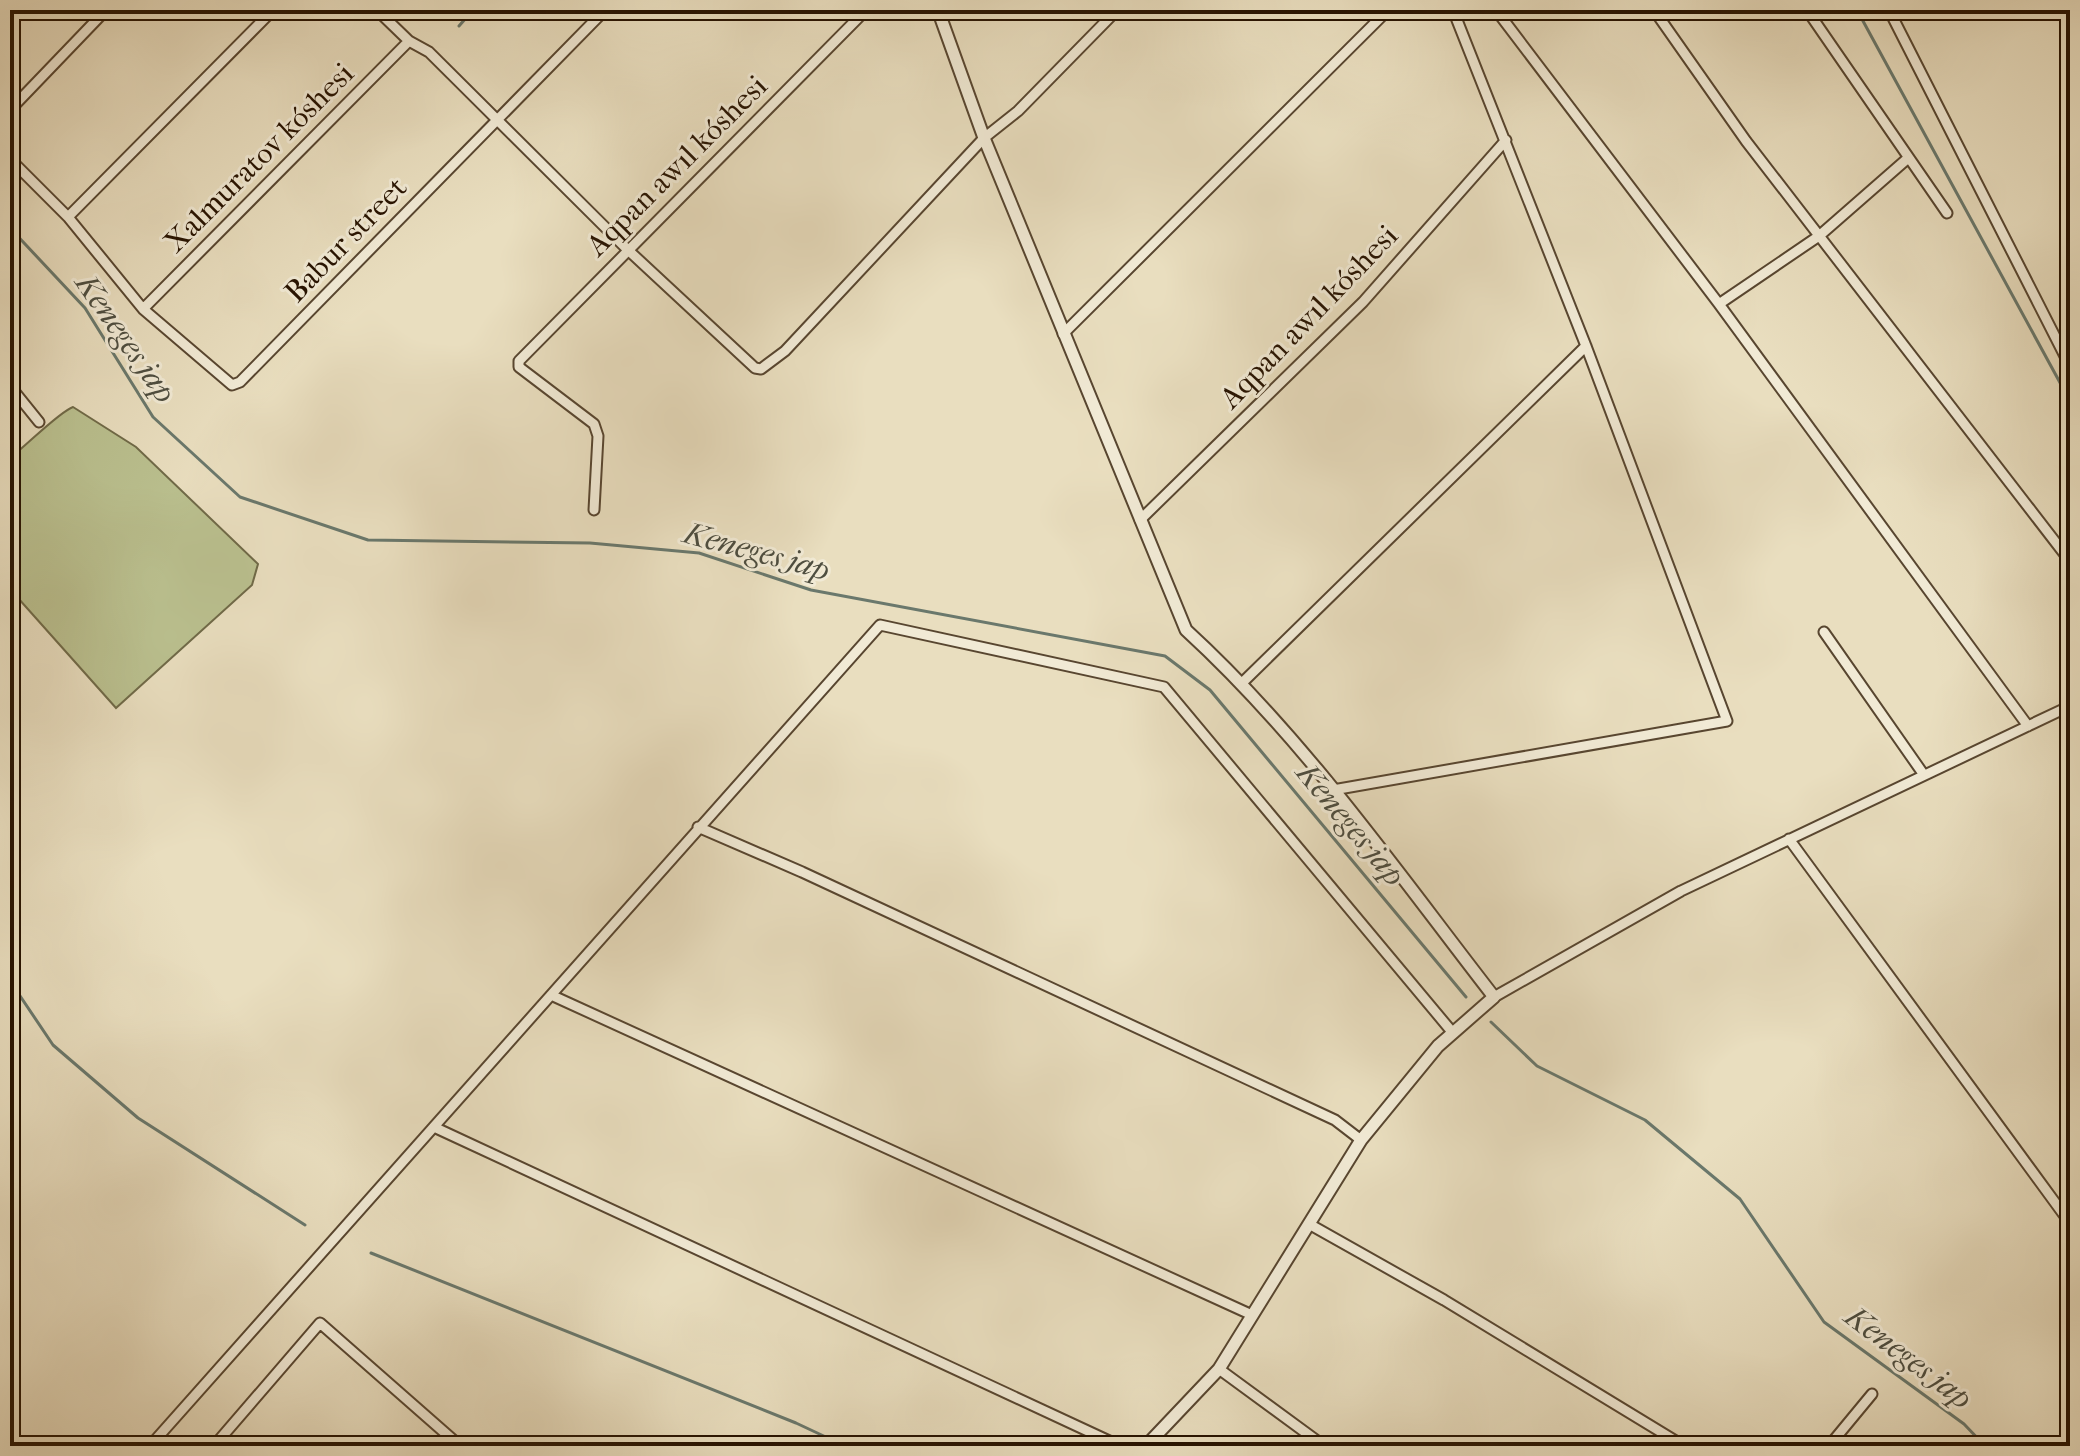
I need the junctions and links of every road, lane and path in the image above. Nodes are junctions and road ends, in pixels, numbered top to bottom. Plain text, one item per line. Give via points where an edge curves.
1 (106, 10) edge
2 (273, 10) edge
3 (377, 10) edge
4 (605, 10) edge
5 (866, 10) edge
6 (938, 10) edge
7 (1117, 10) edge
8 (1388, 10) edge
9 (1453, 10) edge
10 (1496, 10) edge
11 (1654, 10) edge
12 (1807, 10) edge
13 (1889, 10) edge
14 (409, 41) junction
15 (10, 110) edge
16 (499, 119) junction
17 (984, 138) junction
18 (1506, 140) junction
19 (10, 159) edge
20 (1907, 159) junction
21 (1947, 213) dead end
22 (68, 217) junction
23 (1819, 236) junction
24 (628, 250) junction
25 (1719, 304) junction
26 (143, 309) junction
27 (1063, 334) junction
28 (1586, 346) junction
29 (2070, 366) edge
30 (10, 386) edge
31 (39, 422) dead end
32 (594, 510) dead end
33 (1140, 520) junction
34 (2070, 561) edge
35 (1824, 632) dead end
36 (1243, 682) junction
37 (2070, 706) edge
38 (2028, 726) junction
39 (1924, 775) junction
40 (1333, 790) junction
41 (698, 827) junction
42 (1789, 839) junction
43 (551, 995) junction
44 (1494, 997) junction
45 (1453, 1033) junction
46 (436, 1128) junction
47 (1361, 1140) junction
48 (2070, 1223) edge
49 (1309, 1224) junction
50 (1252, 1315) junction
51 (1219, 1369) junction
52 (1872, 1394) dead end
53 (150, 1446) edge
54 (214, 1446) edge
55 (460, 1446) edge
56 (1120, 1446) edge
57 (1146, 1446) edge
58 (1324, 1446) edge
59 (1684, 1446) edge
60 (1829, 1446) edge

1 - 15 street
2 - 22 street
3 - 14 street
4 - 16 street
5 - 24 street, Aqpan awıl kóshesi
6 - 17 street
7 - 17 street via 1018,111
8 - 27 street
9 - 18 street
10 - 25 street
11 - 23 street
12 - 20 street
13 - 29 street
14 - 16 street via 429,52
14 - 26 street, Xalmuratov kóshesi
16 - 24 street
16 - 26 street, Babur street via 240,382 224,381
17 - 24 street via 766,367 755,368
17 - 27 street
18 - 28 street
18 - 33 street, Aqpan awıl kóshesi via 1363,302
19 - 22 street
20 - 21 street
20 - 23 street
22 - 26 street
23 - 25 street
23 - 34 street
24 - 32 street, Aqpan awıl kóshesi via 523,356 519,367 594,424
25 - 38 street
27 - 33 street
28 - 36 street
28 - 40 street via 1727,721
30 - 31 street
33 - 36 street via 1186,630
35 - 39 street
36 - 40 street
37 - 38 street
38 - 39 street
39 - 42 street
40 - 44 street
41 - 43 street
41 - 45 street via 880,625 1164,687
41 - 47 street via 1321,1113
42 - 44 street via 1681,891
42 - 48 street
43 - 46 street
43 - 50 street
44 - 45 street
45 - 47 street
46 - 53 street
46 - 56 street
47 - 49 street
49 - 50 street
49 - 59 street
50 - 51 street
51 - 57 street
51 - 58 street
52 - 60 street
54 - 55 street via 320,1323

